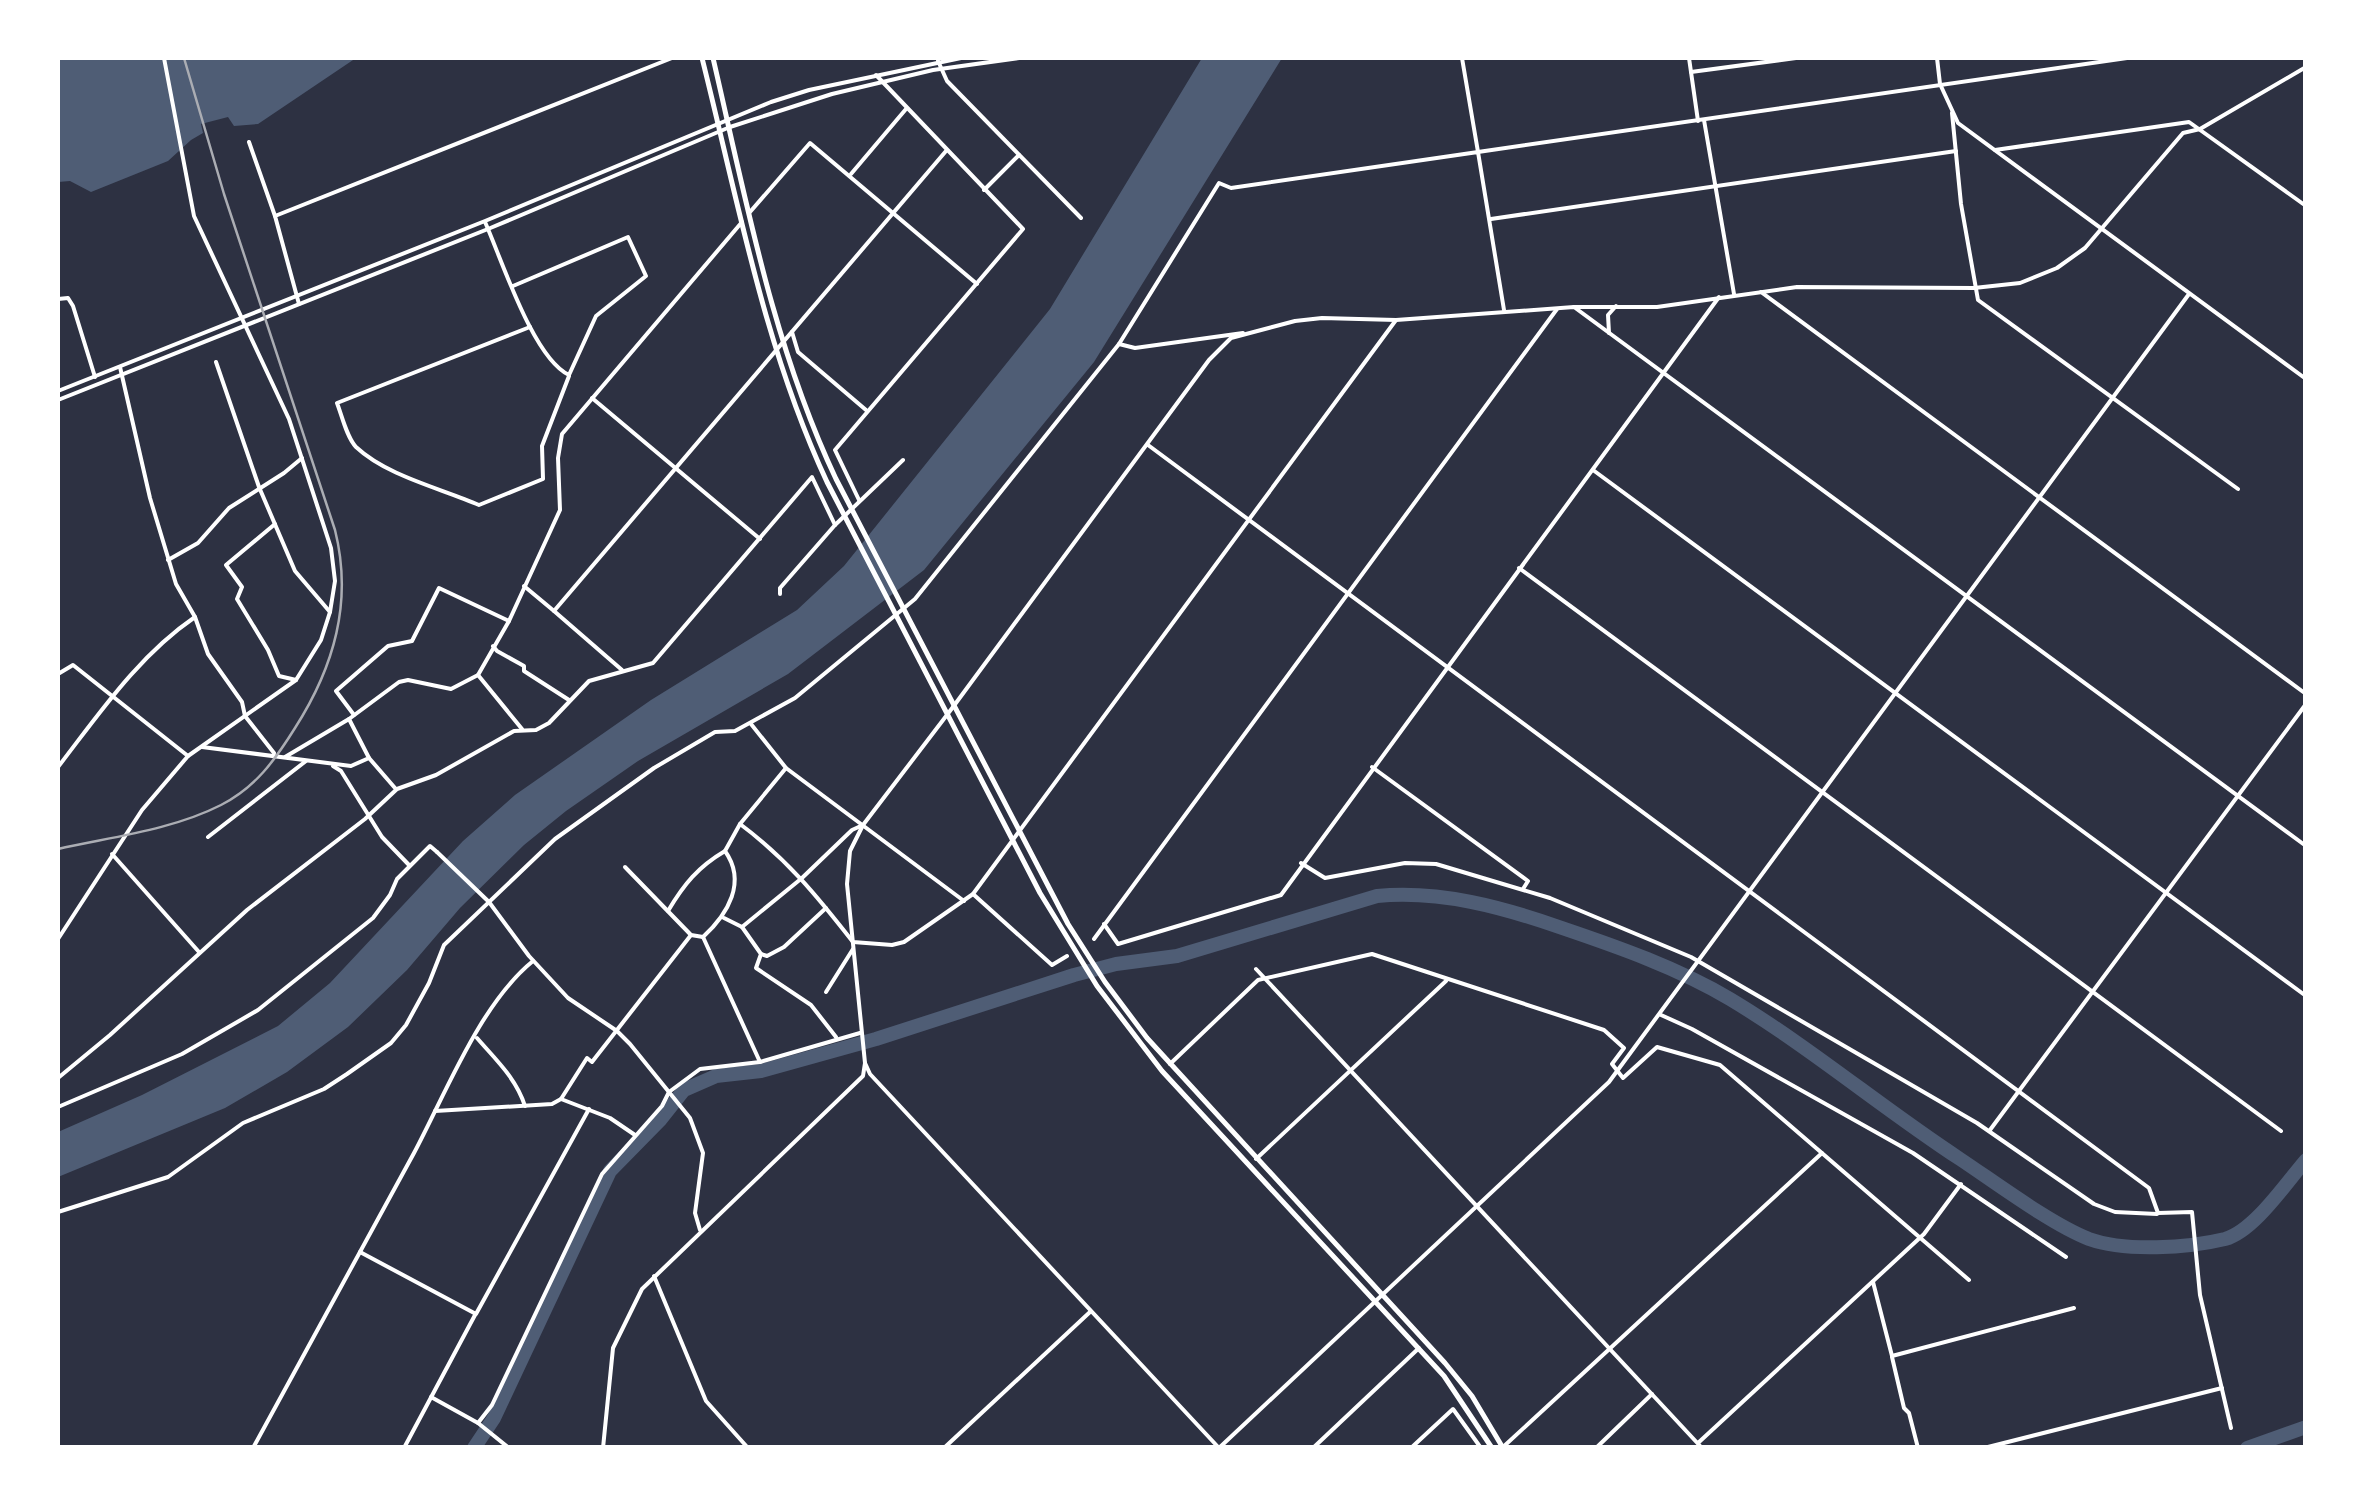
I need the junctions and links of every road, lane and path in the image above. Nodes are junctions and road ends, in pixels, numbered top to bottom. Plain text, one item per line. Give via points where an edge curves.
1 (164, 58) edge
2 (672, 58) edge
3 (702, 58) edge
4 (713, 58) edge
5 (961, 58) edge
6 (1018, 58) edge
7 (1463, 58) edge
8 (1689, 58) edge
9 (1796, 58) edge
10 (1937, 58) edge
11 (2048, 58) edge
12 (2127, 58) edge
13 (938, 61) junction
14 (2306, 67) edge
15 (2050, 69) junction
16 (940, 70) junction
17 (1691, 72) junction
18 (876, 74) junction
19 (883, 82) junction
20 (1940, 84) junction
21 (906, 109) junction
22 (1952, 113) junction
23 (727, 119) junction
24 (1701, 121) junction
25 (718, 122) junction
26 (730, 128) junction
27 (2200, 129) junction
28 (720, 131) junction
29 (248, 142) dead end
30 (1995, 150) junction
31 (946, 151) junction
32 (1956, 151) junction
33 (1478, 152) junction
34 (1019, 155) junction
35 (850, 175) junction
36 (1717, 186) junction
37 (984, 190) junction
38 (2306, 206) edge
39 (750, 212) junction
40 (893, 214) junction
41 (275, 216) junction
42 (1081, 218) dead end
43 (1490, 220) junction
44 (485, 221) junction
45 (742, 222) junction
46 (488, 229) junction
47 (2102, 230) junction
48 (976, 284) junction
49 (514, 286) junction
50 (1974, 288) junction
51 (1761, 292) junction
52 (1734, 294) junction
53 (2189, 294) junction
54 (296, 296) junction
55 (1719, 297) junction
56 (58, 299) edge
57 (299, 304) junction
58 (1616, 306) junction
59 (1574, 307) junction
60 (1557, 309) junction
61 (1504, 310) junction
62 (241, 317) junction
63 (1396, 320) junction
64 (244, 324) junction
65 (530, 327) junction
66 (792, 332) junction
67 (1608, 332) junction
68 (1248, 333) junction
69 (783, 342) junction
70 (1120, 344) junction
71 (776, 350) junction
72 (216, 362) dead end
73 (120, 367) junction
74 (1663, 373) junction
75 (570, 374) junction
76 (121, 375) junction
77 (95, 377) junction
78 (2306, 380) edge
79 (58, 391) edge
80 (592, 398) junction
81 (2112, 399) junction
82 (58, 400) edge
83 (868, 412) junction
84 (1148, 444) junction
85 (302, 458) junction
86 (903, 460) dead end
87 (675, 468) junction
88 (1592, 469) junction
89 (260, 489) junction
90 (2238, 489) dead end
91 (2040, 498) junction
92 (859, 500) junction
93 (1250, 520) junction
94 (275, 524) junction
95 (835, 525) junction
96 (760, 539) junction
97 (168, 560) junction
98 (1519, 568) junction
99 (524, 586) junction
100 (1348, 593) junction
101 (780, 594) dead end
102 (1967, 597) junction
103 (554, 611) junction
104 (330, 612) junction
105 (195, 617) junction
106 (508, 621) junction
107 (494, 646) junction
108 (1446, 666) junction
109 (622, 671) junction
110 (58, 674) edge
111 (478, 675) junction
112 (296, 680) junction
113 (1896, 694) junction
114 (2306, 694) edge
115 (114, 696) junction
116 (943, 696) junction
117 (570, 701) junction
118 (2306, 704) edge
119 (953, 706) junction
120 (947, 714) junction
121 (245, 716) junction
122 (352, 717) junction
123 (751, 724) junction
124 (522, 729) junction
125 (201, 747) junction
126 (188, 756) junction
127 (281, 756) junction
128 (369, 758) junction
129 (306, 761) junction
130 (334, 766) junction
131 (58, 767) edge
132 (1372, 767) junction
133 (786, 768) junction
134 (396, 789) junction
135 (1824, 792) junction
136 (2237, 796) junction
137 (367, 816) junction
138 (740, 824) junction
139 (863, 825) junction
140 (1019, 832) junction
141 (208, 837) dead end
142 (1013, 841) junction
143 (2306, 846) edge
144 (726, 851) junction
145 (112, 854) junction
146 (1302, 863) junction
147 (409, 865) junction
148 (624, 867) dead end
149 (802, 878) junction
150 (1523, 890) junction
151 (1750, 892) junction
152 (2166, 893) junction
153 (973, 894) junction
154 (487, 900) junction
155 (964, 901) junction
156 (826, 908) junction
157 (667, 913) junction
158 (724, 918) junction
159 (1104, 924) junction
160 (742, 928) junction
161 (690, 935) junction
162 (703, 937) junction
163 (58, 939) edge
164 (1094, 939) dead end
165 (853, 946) junction
166 (198, 952) junction
167 (761, 954) junction
168 (1067, 956) dead end
169 (533, 960) junction
170 (1698, 964) junction
171 (1256, 969) dead end
172 (1265, 978) junction
173 (1448, 980) junction
174 (2093, 991) junction
175 (826, 992) dead end
176 (2306, 996) edge
177 (1661, 1014) junction
178 (618, 1031) junction
179 (860, 1033) junction
180 (476, 1037) junction
181 (836, 1038) junction
182 (760, 1062) junction
183 (865, 1063) junction
184 (1170, 1064) junction
185 (1351, 1070) junction
186 (1617, 1072) junction
187 (58, 1078) edge
188 (669, 1092) junction
189 (2019, 1092) junction
190 (561, 1099) junction
191 (58, 1106) edge
192 (525, 1106) junction
193 (589, 1109) junction
194 (435, 1111) junction
195 (2282, 1130) dead end
196 (1989, 1131) junction
197 (635, 1135) junction
198 (1822, 1153) junction
199 (1256, 1159) junction
200 (1961, 1183) junction
201 (1478, 1206) junction
202 (58, 1212) edge
203 (2158, 1214) junction
204 (700, 1230) junction
205 (1920, 1238) junction
206 (360, 1252) junction
207 (2066, 1257) dead end
208 (654, 1276) junction
209 (1969, 1280) dead end
210 (1873, 1282) junction
211 (1383, 1295) junction
212 (1375, 1302) junction
213 (2074, 1308) dead end
214 (1090, 1312) junction
215 (476, 1314) junction
216 (1419, 1348) junction
217 (1610, 1348) junction
218 (1892, 1356) junction
219 (2222, 1388) junction
220 (1652, 1394) junction
221 (431, 1398) junction
222 (480, 1424) junction
223 (2231, 1428) dead end
224 (1700, 1446) edge
225 (253, 1448) edge
226 (404, 1448) edge
227 (509, 1448) edge
228 (602, 1448) edge
229 (748, 1448) edge
230 (944, 1448) edge
231 (1219, 1448) edge
232 (1313, 1448) edge
233 (1412, 1448) edge
234 (1481, 1448) edge
235 (1492, 1448) edge
236 (1503, 1448) edge
237 (1596, 1448) edge
238 (1918, 1448) edge
239 (1984, 1448) edge

1 - 62 street via 194,216
2 - 41 street
3 - 25 main road
4 - 23 main road
5 - 13 street
6 - 16 street
7 - 33 street
8 - 17 street
9 - 17 street
10 - 20 street
11 - 15 street
12 - 15 street
13 - 16 street
13 - 18 street
14 - 27 street
15 - 20 street
16 - 19 street
16 - 34 street
17 - 24 street
18 - 19 street
18 - 23 street
19 - 21 street
19 - 26 street
20 - 22 street
20 - 24 street
21 - 31 street
21 - 35 street
22 - 30 street
22 - 32 street
23 - 25 street
23 - 26 main road
24 - 33 street
24 - 36 street
25 - 28 main road
25 - 44 street
26 - 28 street
26 - 39 main road
27 - 30 street via 2189,122 2168,124
27 - 38 street
27 - 47 street via 2183,133 2158,158
28 - 45 main road
28 - 46 street
29 - 41 street
30 - 47 street
31 - 37 street
31 - 40 street
32 - 36 street
32 - 50 street
33 - 43 street
33 - 70 street via 1231,188 1219,183
34 - 37 street
34 - 42 street
35 - 39 street via 810,143
35 - 40 street
36 - 43 street
36 - 52 street
37 - 48 street via 1023,229
39 - 69 main road
40 - 48 street
40 - 66 street
41 - 54 street
43 - 61 street
44 - 46 street
44 - 54 street
45 - 71 main road
45 - 80 street
46 - 49 street
46 - 57 street
47 - 50 street via 2040,276
47 - 53 street
48 - 83 street
49 - 65 street
49 - 75 street via 628,236 646,276 596,316
50 - 51 street
50 - 81 street via 1978,300
51 - 52 street
51 - 91 street
52 - 55 street
53 - 78 street
53 - 81 street
54 - 57 street
54 - 62 street
55 - 58 street
55 - 74 street
56 - 77 street via 68,298 73,306
57 - 64 street
58 - 59 street
58 - 67 street
59 - 60 street
59 - 67 street
60 - 61 street
60 - 100 street
61 - 63 street
62 - 64 street
62 - 73 street
63 - 68 street via 1322,318
63 - 93 street
64 - 76 street
64 - 85 street
65 - 75 street via 559,370
65 - 75 street via 337,403 354,445 403,478 479,505 543,479 542,446
66 - 69 street
66 - 83 street via 798,352
67 - 74 street
68 - 70 street via 1135,348
68 - 84 street via 1222,345
69 - 71 street
69 - 116 main road via 836,479
70 - 123 street via 915,599 795,698
71 - 87 street
71 - 116 main road via 827,482
72 - 89 street
73 - 76 street
73 - 77 street
74 - 88 street
74 - 102 street
76 - 82 street
76 - 97 street
77 - 79 street
80 - 87 street
80 - 99 street via 562,434 560,510
81 - 90 street
81 - 91 street
83 - 92 street via 834,450
84 - 93 street
84 - 119 street
85 - 89 street
85 - 104 street via 331,548
86 - 92 street
87 - 96 street
87 - 103 street
88 - 98 street
88 - 113 street
89 - 94 street
89 - 97 street via 229,508 198,544
91 - 102 street
91 - 114 street
92 - 95 street
93 - 100 street
93 - 140 street
94 - 104 street via 296,571
94 - 112 street via 226,565 279,676
95 - 96 street via 812,477
95 - 101 street
96 - 109 street via 653,663
97 - 105 street
98 - 108 street
98 - 135 street
99 - 103 street
99 - 106 street
100 - 108 street
100 - 159 street
102 - 113 street
102 - 136 street
103 - 109 street
104 - 112 street
105 - 115 street via 144,659
105 - 121 street via 208,654
106 - 107 street
106 - 122 street via 439,588 412,641 388,646 336,691
107 - 111 street
107 - 117 street
108 - 132 street
108 - 151 street
109 - 117 street via 590,681
110 - 115 street via 73,665
111 - 122 street via 451,689 399,682
111 - 124 street
112 - 121 street
113 - 135 street
113 - 152 street
115 - 126 street
115 - 131 street
116 - 119 main road
116 - 120 main road
117 - 124 street via 549,723
118 - 136 street
119 - 120 street
119 - 140 main road
120 - 139 street
120 - 142 main road
121 - 125 street
121 - 127 street
122 - 127 street
122 - 128 street
123 - 133 street
123 - 154 street via 715,732 654,768 555,838
124 - 134 street
125 - 126 street
125 - 127 street
126 - 145 street
127 - 129 street
128 - 130 street
128 - 134 street
129 - 130 street
129 - 141 street
130 - 137 street
132 - 146 street
132 - 150 street via 1528,881
133 - 138 street
133 - 139 street
134 - 137 street
135 - 151 street
135 - 174 street
136 - 143 street
136 - 152 street
137 - 147 street
137 - 166 street
138 - 144 street
138 - 149 street
139 - 149 street
139 - 155 street
139 - 165 street via 846,866
140 - 142 street
140 - 184 main road via 1087,955
142 - 153 street
142 - 212 main road via 1120,1018
144 - 157 street via 700,866
144 - 158 street via 736,882
145 - 163 street
145 - 166 street
146 - 150 street via 1325,878 1436,864
146 - 159 street via 1280,895 1233,910 1118,944
147 - 154 street via 430,846
147 - 191 street via 373,918 258,1010 196,1047
148 - 157 street
149 - 156 street
149 - 160 street
150 - 170 street
151 - 170 street
151 - 189 street
152 - 174 street
152 - 176 street
153 - 155 street
153 - 168 street via 1052,965
154 - 169 street
154 - 202 street via 444,945 430,983 391,1042 324,1090 242,1123 168,1176
155 - 165 street via 904,942
156 - 165 street
156 - 167 street via 784,947
157 - 161 street
158 - 160 street
158 - 162 street
159 - 164 street
160 - 167 street
161 - 162 street
161 - 178 street
162 - 182 street
165 - 175 street
165 - 179 street
166 - 187 street
167 - 181 street via 756,968 811,1005
169 - 178 street via 568,998
169 - 180 street
170 - 177 street
170 - 196 street
171 - 172 street
172 - 173 street via 1372,954
172 - 184 street
172 - 185 street
173 - 185 street
173 - 186 street via 1604,1030 1624,1048 1612,1064
174 - 189 street
174 - 195 street
177 - 186 street
177 - 200 street
178 - 188 street
178 - 190 street via 592,1062 587,1058
179 - 181 street
179 - 183 street
180 - 192 street via 505,1068
180 - 194 street
181 - 182 street
182 - 188 street via 700,1069
183 - 204 street via 855,1087
183 - 214 street
184 - 199 main road
185 - 199 street
185 - 201 street
186 - 198 street via 1624,1078 1657,1046 1720,1066
186 - 201 street
188 - 197 street
188 - 204 street via 701,1142 695,1214
189 - 196 street
189 - 203 street via 2150,1188
190 - 192 street
190 - 193 street
192 - 194 street
193 - 197 street
193 - 215 street
194 - 206 street
196 - 203 street via 2094,1204
197 - 222 street via 593,1190
198 - 205 street
198 - 217 street
199 - 211 main road
200 - 205 street
200 - 207 street
201 - 211 street
201 - 217 street
203 - 219 street via 2192,1212 2196,1271
204 - 208 street
205 - 209 street
205 - 210 street
206 - 215 street
206 - 225 street
208 - 228 street via 633,1302 613,1348
208 - 229 street via 706,1401
210 - 218 street
210 - 224 street
211 - 212 street
211 - 236 main road via 1459,1380
212 - 216 main road
212 - 231 street
213 - 218 street
214 - 230 street
214 - 231 street
215 - 221 street
216 - 232 street
216 - 235 main road
217 - 220 street
217 - 236 street
218 - 238 street
219 - 223 street
219 - 239 street
220 - 224 street
220 - 237 street
221 - 222 street
221 - 226 street
222 - 227 street
233 - 234 street via 1453,1409

